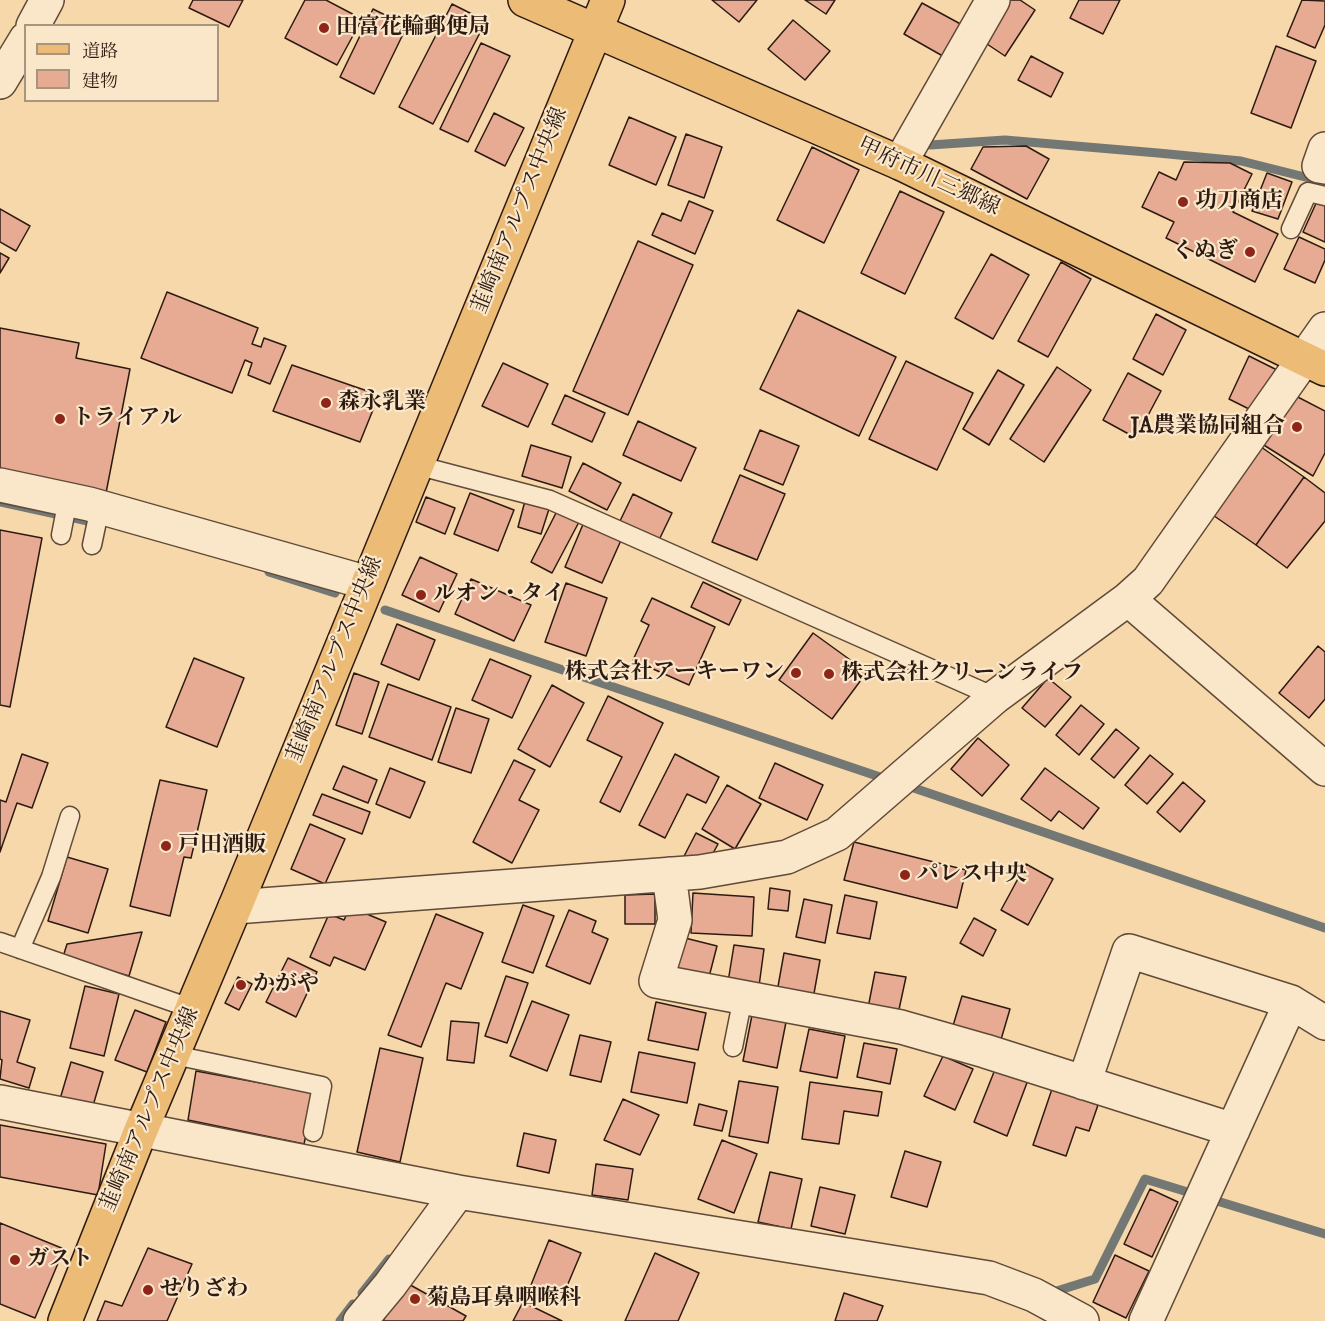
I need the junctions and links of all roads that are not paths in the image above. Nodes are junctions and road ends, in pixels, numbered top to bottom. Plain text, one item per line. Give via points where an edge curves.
1 (47, 0) edge
2 (525, 0) edge
3 (608, 0) edge
4 (985, 3) edge
5 (34, 24) edge
6 (595, 30) junction
7 (24, 42) edge
8 (0, 82) edge
9 (1325, 149) edge
10 (900, 163) junction
11 (1325, 167) edge
12 (1325, 196) edge
13 (1291, 229) dead end
14 (1325, 329) edge
15 (1315, 364) edge
16 (416, 465) junction
17 (0, 485) edge
18 (68, 499) junction
19 (100, 507) junction
20 (62, 535) dead end
21 (92, 545) dead end
22 (368, 584) junction
23 (1128, 599) junction
24 (995, 697) junction
25 (1325, 769) edge
26 (70, 816) dead end
27 (669, 874) junction
28 (236, 907) junction
29 (0, 942) edge
30 (20, 949) junction
31 (743, 997) junction
32 (1292, 1002) junction
33 (193, 1009) junction
34 (1325, 1023) edge
35 (733, 1047) dead end
36 (174, 1055) junction
37 (1084, 1083) junction
38 (0, 1102) edge
39 (1233, 1130) junction
40 (141, 1131) junction
41 (314, 1132) dead end
42 (452, 1200) junction
43 (65, 1321) edge
44 (360, 1321) edge
45 (1082, 1321) edge
46 (1146, 1321) edge

1 - 5 street
2 - 6 main road, 甲府市川三郷線
3 - 6 main road, 韮崎南アルプス中央線
4 - 10 street
6 - 10 main road, 甲府市川三郷線
6 - 16 main road, 韮崎南アルプス中央線
7 - 8 street
9 - 11 street via 1319,166
10 - 15 main road, 甲府市川三郷線
12 - 13 lane via 1308,192
14 - 15 street
15 - 23 street via 1148,581
16 - 22 main road, 韮崎南アルプス中央線
16 - 24 lane via 550,500
17 - 18 street
18 - 19 street
18 - 20 lane
19 - 21 lane
19 - 22 street
22 - 28 main road, 韮崎南アルプス中央線
23 - 24 street
23 - 25 street via 1191,645
24 - 27 street via 837,834 787,857
26 - 30 lane via 51,877
27 - 28 street
27 - 31 street via 675,920 656,981
28 - 33 main road, 韮崎南アルプス中央線
29 - 30 lane
30 - 33 lane
31 - 35 lane
31 - 37 street via 901,1028
32 - 34 street
32 - 37 street via 1129,951
32 - 39 street
33 - 36 main road, 韮崎南アルプス中央線
36 - 40 main road, 韮崎南アルプス中央線
36 - 41 lane via 322,1086
37 - 39 street
38 - 40 street
39 - 46 street
40 - 42 street
40 - 43 main road, 韮崎南アルプス中央線
42 - 44 street
42 - 45 street via 988,1278

